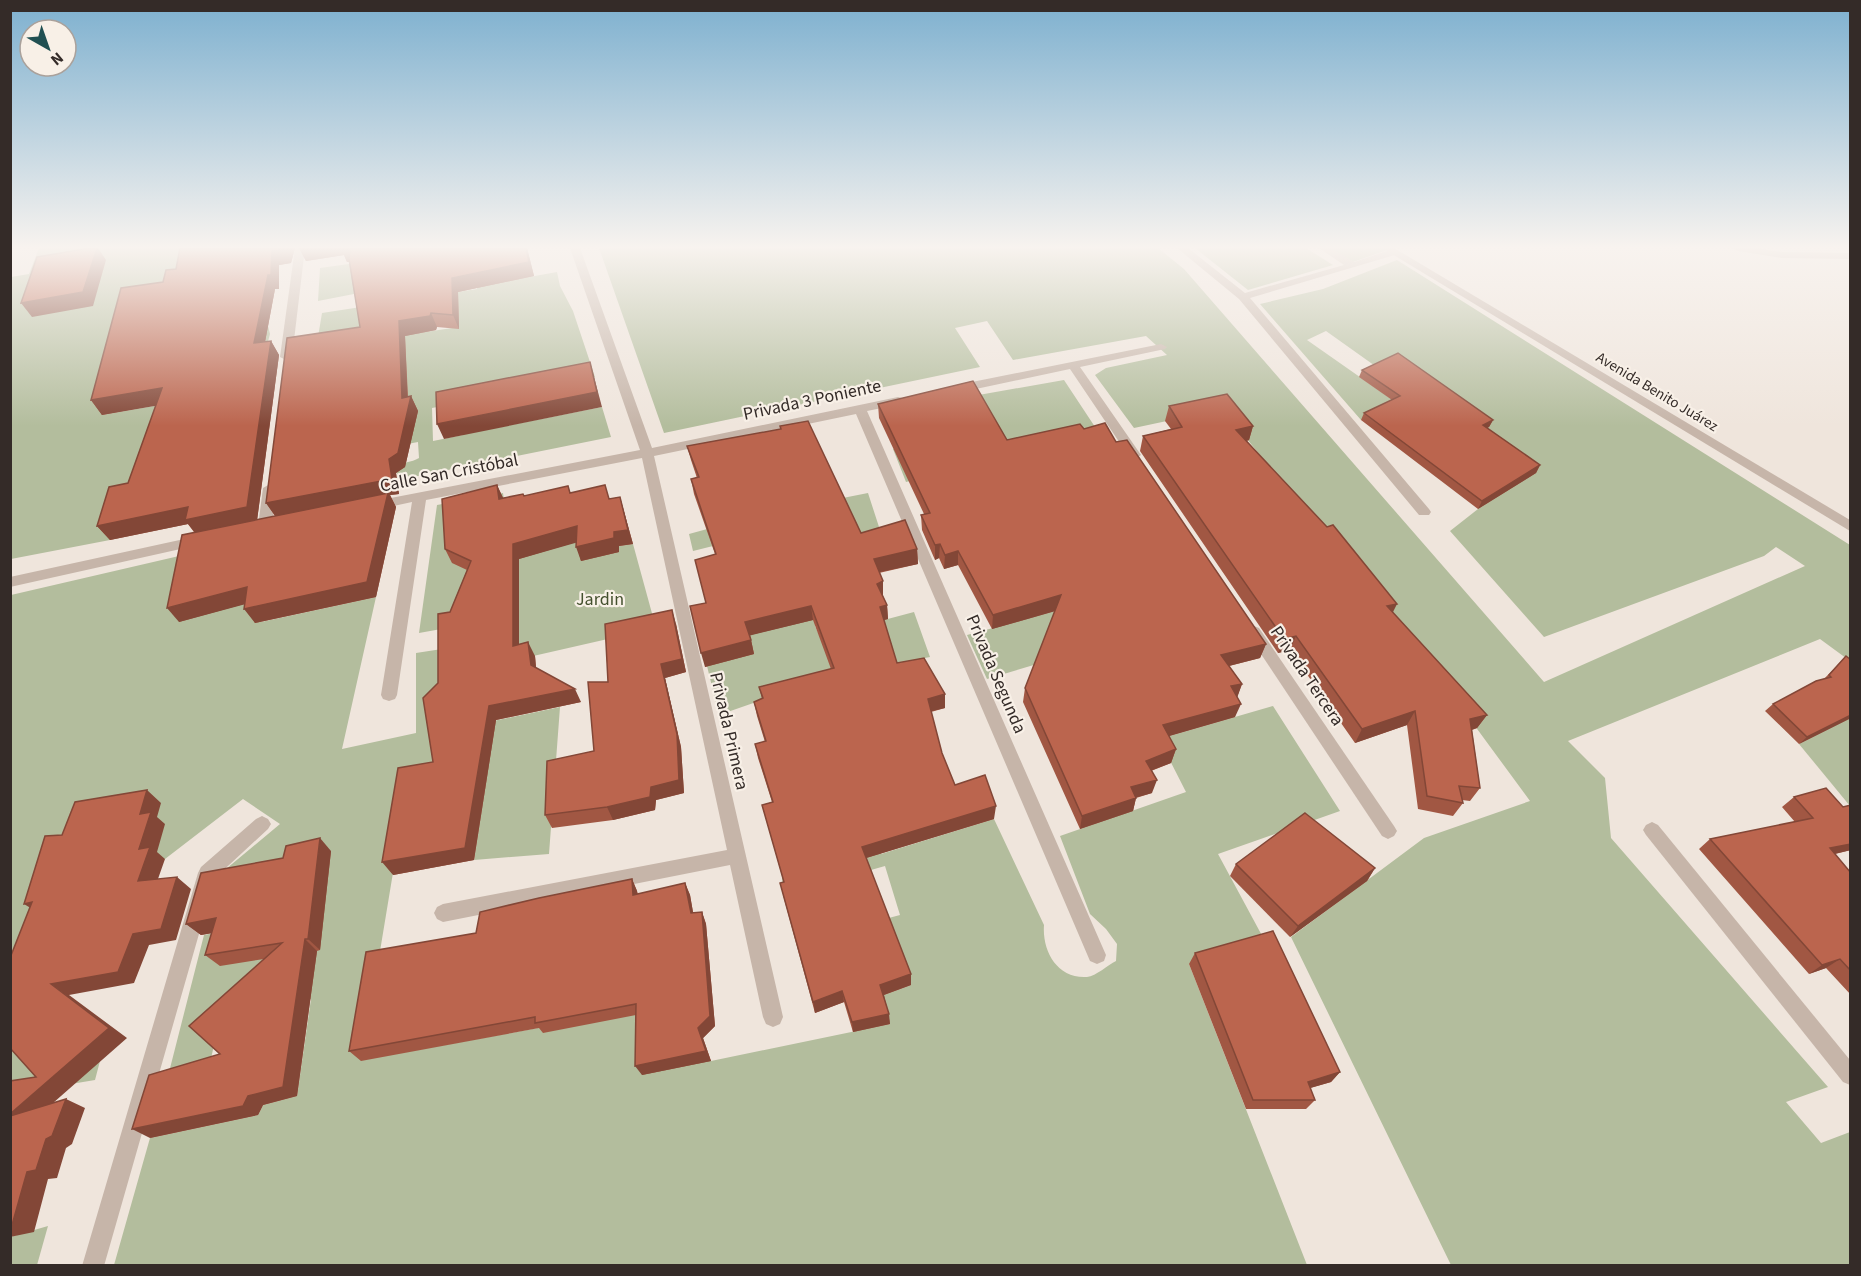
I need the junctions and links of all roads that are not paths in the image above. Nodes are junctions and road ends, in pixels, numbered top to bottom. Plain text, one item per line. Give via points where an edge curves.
1 (292, 308) edge
2 (596, 308) edge
3 (1252, 308) edge
4 (1487, 308) edge
5 (1161, 346) dead end
6 (1073, 364) junction
7 (284, 375) edge
8 (939, 392) edge
9 (905, 399) edge
10 (860, 409) junction
11 (647, 453) junction
12 (1140, 464) edge
13 (271, 480) edge
14 (420, 496) junction
15 (365, 507) edge
16 (1424, 512) dead end
17 (1851, 526) edge
18 (265, 527) edge
19 (207, 539) edge
20 (10, 582) edge
21 (1248, 622) edge
22 (390, 695) dead end
23 (262, 824) dead end
24 (1652, 830) dead end
25 (1388, 831) dead end
26 (737, 856) junction
27 (443, 913) dead end
28 (1097, 955) dead end
29 (773, 1017) dead end
30 (1851, 1075) edge
31 (93, 1266) edge

1 - 7 street
2 - 11 street, Privada Primera
3 - 16 street
4 - 17 street, Avenida Benito Juárez
5 - 6 street
6 - 8 street
6 - 12 street
9 - 10 street, Privada 3 Poniente
10 - 11 street, Privada 3 Poniente
10 - 28 street, Privada Segunda
11 - 14 street, Calle San Cristóbal
11 - 26 street, Privada Primera
13 - 18 street
14 - 15 street, Calle San Cristóbal
14 - 22 street
19 - 20 street
21 - 25 street, Privada Tercera
23 - 31 street via 207,873
24 - 30 street
26 - 27 street
26 - 29 street, Privada Primera

